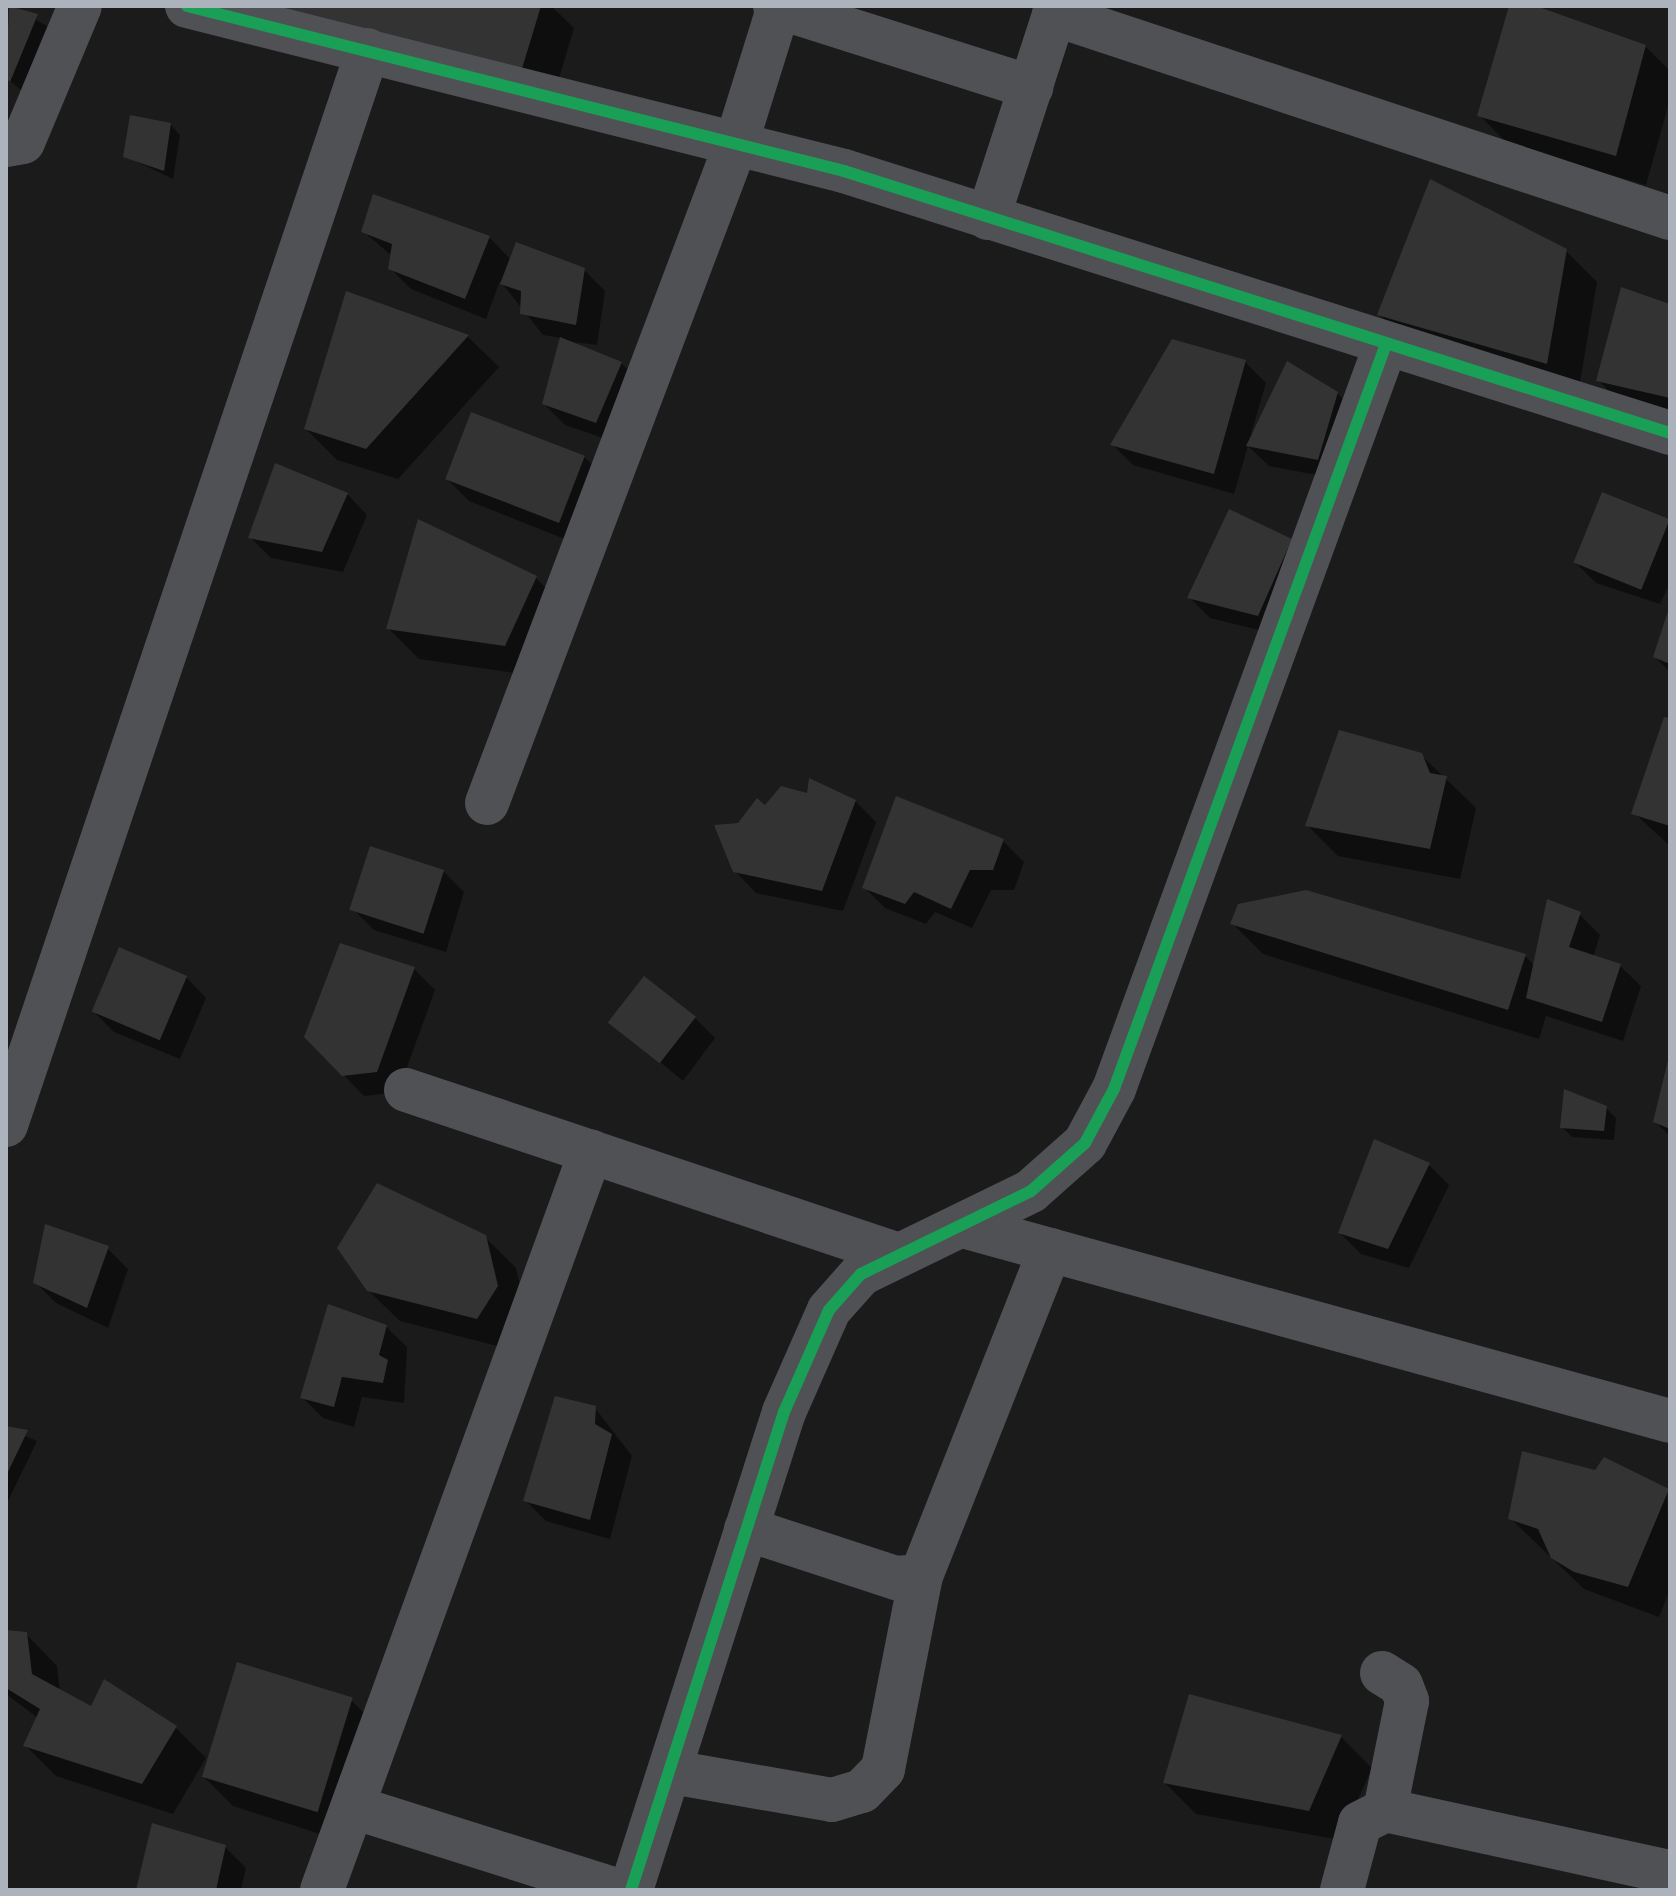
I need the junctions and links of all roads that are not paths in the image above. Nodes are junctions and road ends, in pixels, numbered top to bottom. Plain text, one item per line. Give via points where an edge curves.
1 (80, 6) edge
2 (187, 6) edge
3 (778, 6) edge
4 (1056, 10) edge
5 (368, 50) junction
6 (1031, 87) junction
7 (737, 141) junction
8 (6, 145) edge
9 (988, 218) junction
10 (1670, 218) edge
11 (1386, 344) junction
12 (1670, 433) edge
13 (487, 803) dead end
14 (406, 1090) dead end
15 (6, 1125) edge
16 (591, 1151) junction
17 (963, 1226) junction
18 (1050, 1250) junction
19 (896, 1254) junction
20 (1670, 1421) edge
21 (746, 1529) junction
22 (921, 1576) junction
23 (1382, 1673) dead end
24 (672, 1772) junction
25 (353, 1807) junction
26 (1385, 1810) junction
27 (1670, 1872) edge
28 (322, 1890) edge
29 (616, 1890) edge
30 (631, 1890) edge
31 (1342, 1890) edge

1 - 8 street via 23,142
2 - 5 street
3 - 6 street
3 - 7 street
4 - 6 street
4 - 10 street
5 - 7 street
5 - 15 street
6 - 9 street
7 - 9 street
7 - 13 street
9 - 11 street
11 - 12 street
11 - 17 street via 1114,1089 1085,1143 1031,1191
14 - 16 street
16 - 19 street
16 - 25 street
17 - 18 street
17 - 19 street
18 - 20 street
18 - 22 street via 934,1560
19 - 21 street via 861,1274 829,1310 784,1412
21 - 22 street via 896,1578
21 - 24 street
22 - 24 street via 883,1769 862,1791 832,1800
23 - 26 street via 1401,1685 1407,1701
24 - 30 street
25 - 28 street
25 - 29 street
26 - 27 street
26 - 31 street via 1360,1823

